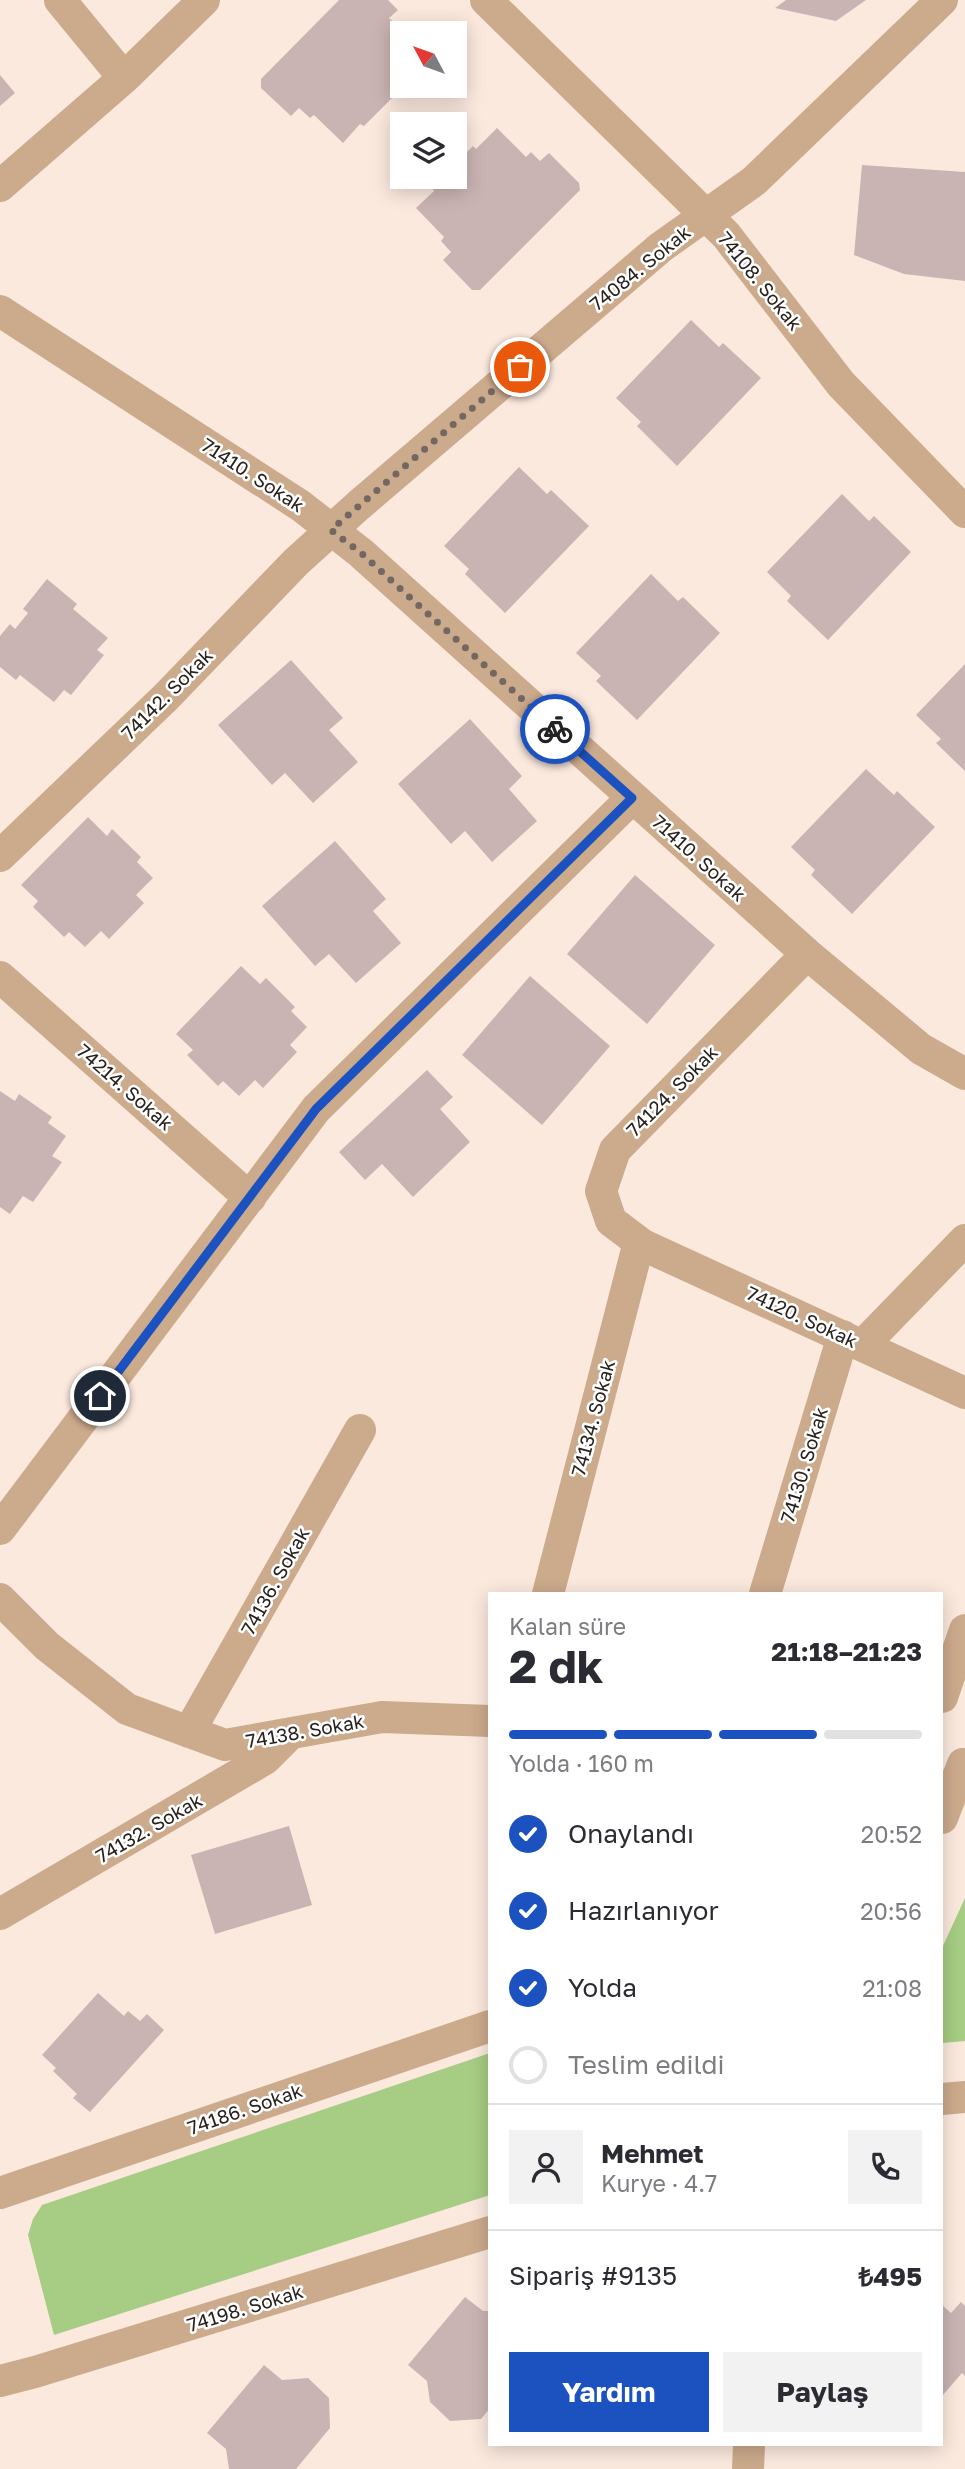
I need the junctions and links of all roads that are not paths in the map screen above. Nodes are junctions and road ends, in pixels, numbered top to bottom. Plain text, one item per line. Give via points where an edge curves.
1 (60, 0) edge
2 (204, 0) edge
3 (486, 0) edge
4 (942, 0) edge
5 (124, 78) junction
6 (0, 186) edge
7 (705, 217) junction
8 (0, 310) edge
9 (965, 512) edge
10 (331, 530) junction
11 (632, 798) junction
12 (0, 856) edge
13 (807, 954) junction
14 (0, 977) edge
15 (965, 1074) edge
16 (250, 1198) junction
17 (965, 1241) edge
18 (639, 1242) junction
19 (853, 1341) junction
20 (965, 1393) edge
21 (360, 1430) dead end
22 (0, 1529) edge
23 (549, 1592) edge
24 (766, 1592) edge
25 (0, 1599) edge
26 (965, 1630) edge
27 (943, 1694) edge
28 (488, 1721) edge
29 (190, 1732) junction
30 (291, 1733) junction
31 (956, 1763) edge
32 (943, 1814) edge
33 (0, 1914) edge
34 (488, 2027) edge
35 (965, 2097) edge
36 (943, 2099) edge
37 (0, 2193) edge
38 (488, 2233) edge
39 (0, 2381) edge
40 (749, 2446) edge
41 (748, 2469) edge

1 - 5 street
2 - 5 street
3 - 7 street, 74108. Sokak
4 - 7 street, 74084. Sokak via 754,181
5 - 6 street
7 - 9 street, 74108. Sokak via 726,236 841,384
7 - 10 street, 74084. Sokak via 661,247
8 - 10 street, 71410. Sokak
10 - 11 street, 71410. Sokak
10 - 12 street, 74142. Sokak
11 - 13 street, 71410. Sokak
11 - 16 street via 316,1109
13 - 15 street, 71410. Sokak via 921,1049
13 - 18 street, 74124. Sokak via 615,1150 601,1191 611,1221
14 - 16 street, 74214. Sokak
16 - 22 street
17 - 19 street
18 - 19 street, 74120. Sokak
18 - 23 street, 74134. Sokak
19 - 20 street, 74120. Sokak
19 - 24 street, 74130. Sokak
21 - 29 street, 74136. Sokak
25 - 29 street, 74138. Sokak via 47,1646 127,1709
26 - 27 street
28 - 30 street, 74138. Sokak via 382,1717
29 - 30 street, 74138. Sokak via 225,1745
30 - 33 street, 74132. Sokak via 265,1759
31 - 32 street
34 - 37 street, 74186. Sokak
35 - 36 street
38 - 39 street, 74198. Sokak
40 - 41 street

